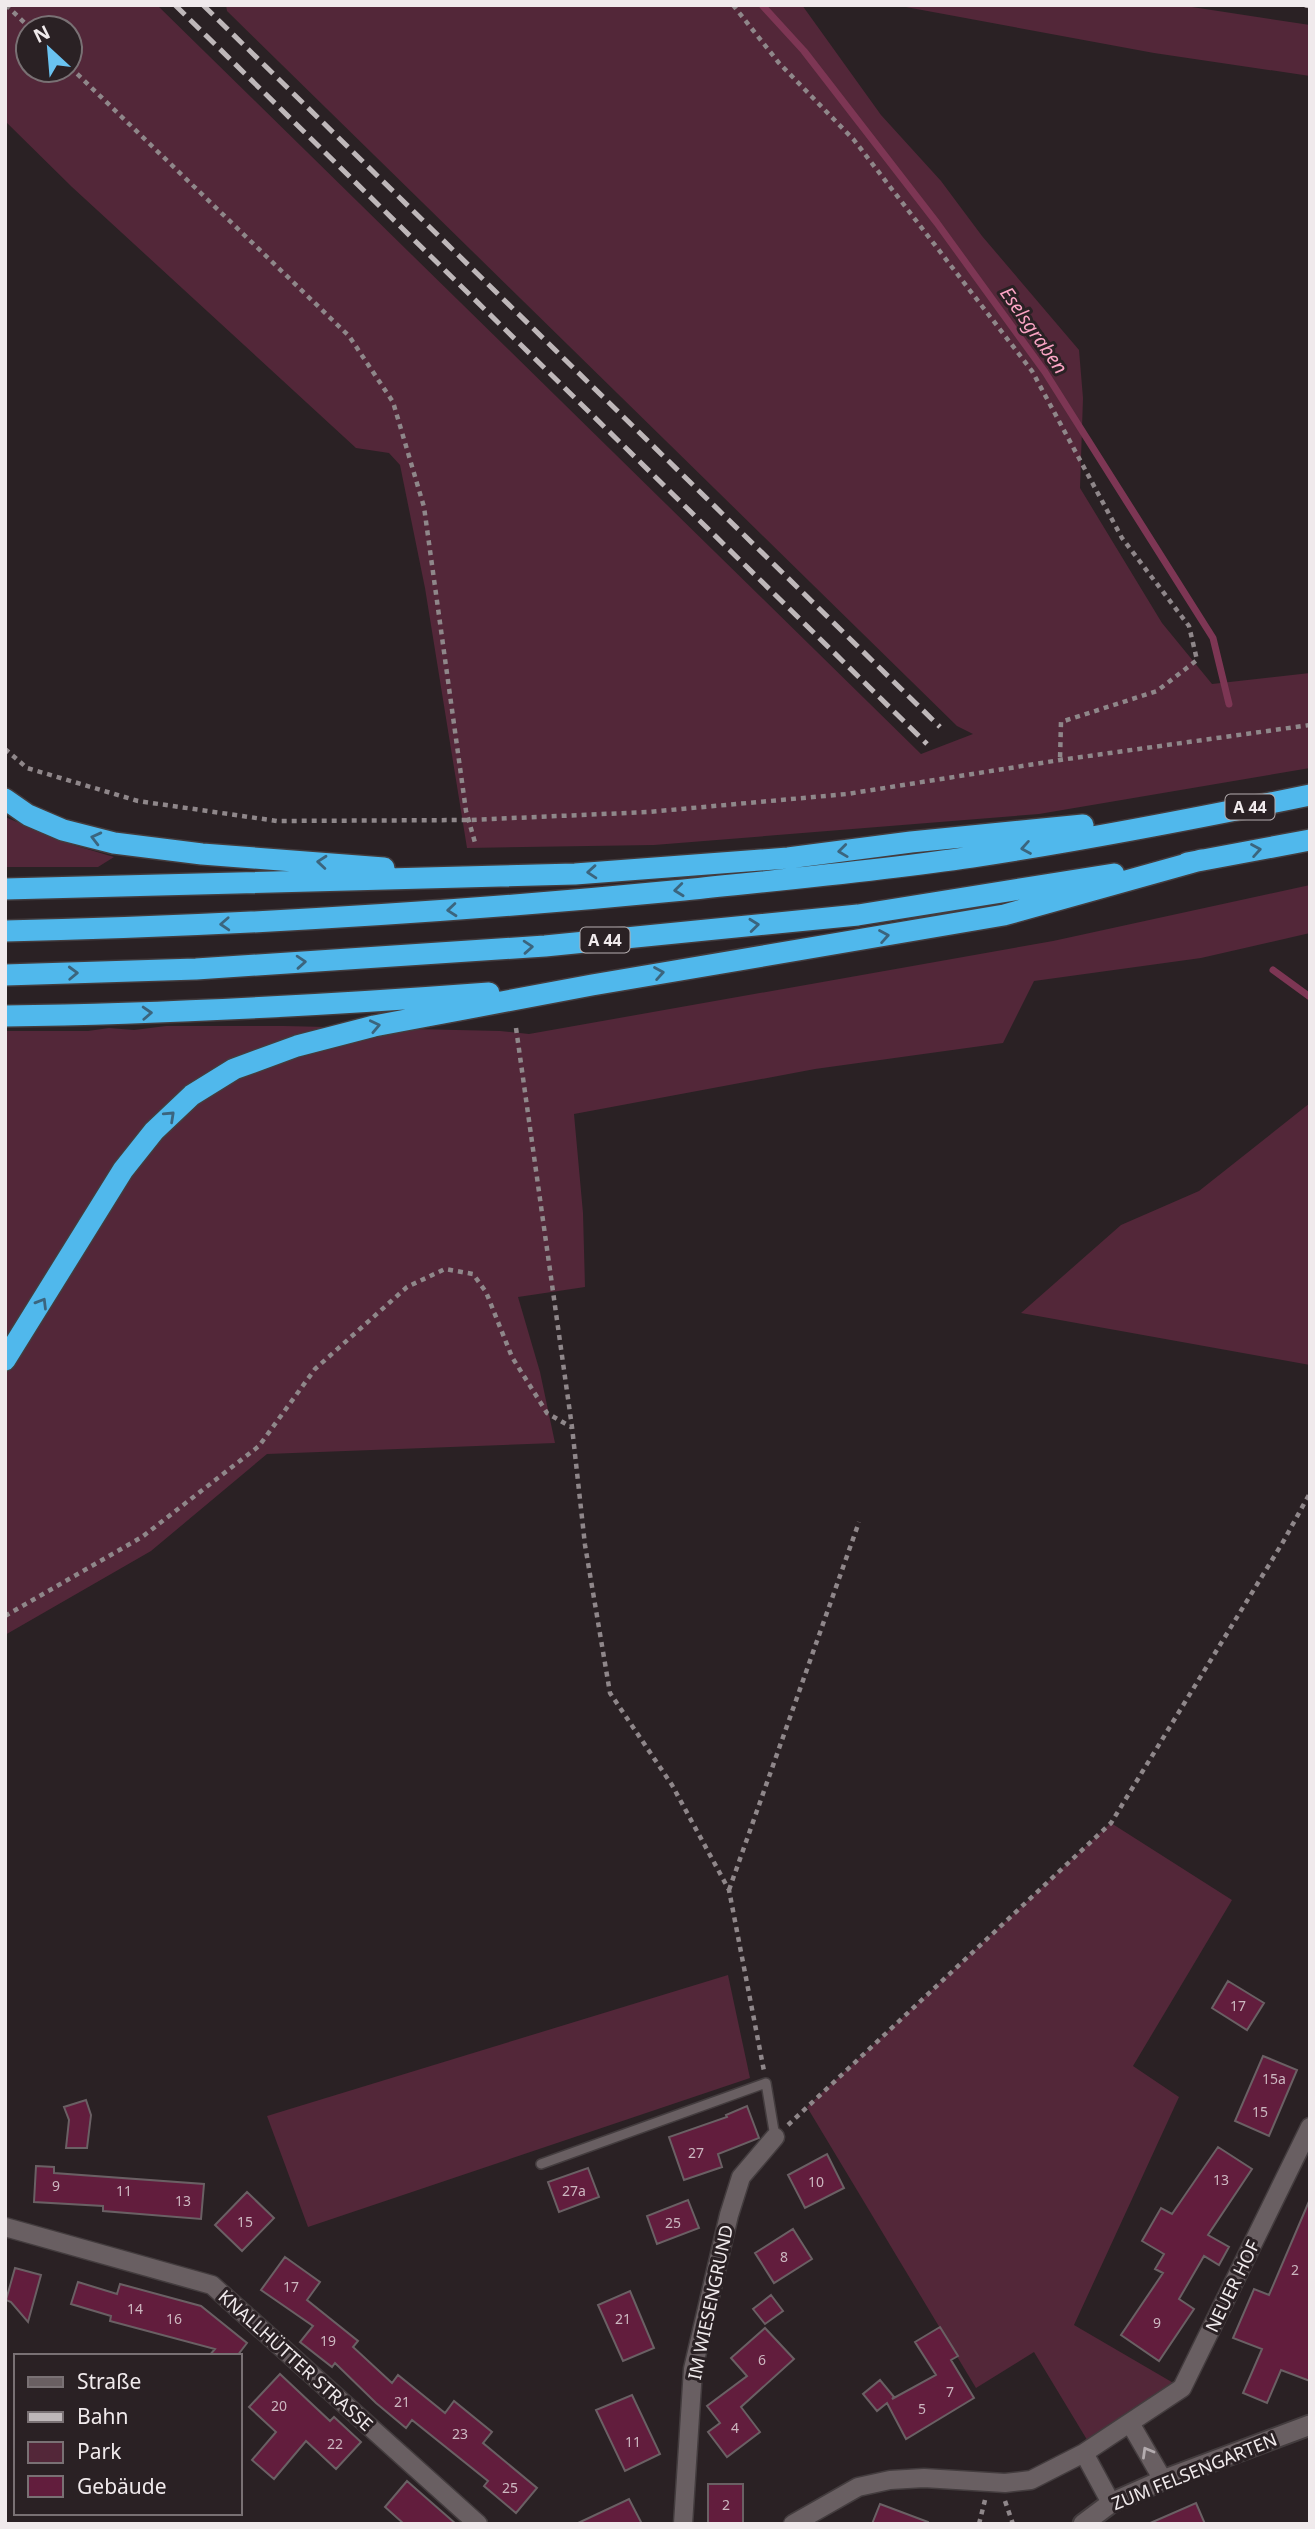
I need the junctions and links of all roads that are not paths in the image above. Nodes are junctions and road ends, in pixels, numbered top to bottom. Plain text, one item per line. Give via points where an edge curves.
1 (1310, 795) edge
2 (5, 799) edge
3 (1190, 820) junction
4 (1310, 840) edge
5 (1201, 860) junction
6 (463, 877) junction
7 (10, 885) edge
8 (5, 931) edge
9 (5, 975) edge
10 (592, 985) junction
11 (5, 1016) edge
12 (5, 1360) edge
13 (1310, 2127) edge
14 (775, 2137) joint
15 (541, 2164) dead end
16 (5, 2227) edge
17 (1130, 2423) junction
18 (1310, 2425) edge
19 (1084, 2453) junction
20 (1163, 2480) junction
21 (1111, 2503) junction
22 (478, 2524) edge
23 (683, 2524) edge
24 (793, 2524) edge
25 (1083, 2524) edge

1 - 3 highway, A 44
6 -> 2 highway via 114,843 63,830
3 -> 6 highway via 1104,823 696,866
3 -> 8 highway, A 44 via 971,857 616,896 158,928
5 -> 4 highway, A 44
9 -> 5 highway, A 44 via 196,969 545,946 858,915
10 -> 5 highway via 1003,915
6 - 7 highway
11 -> 10 highway via 363,1002
12 -> 10 highway via 123,1170 154,1131 192,1095 234,1069 297,1046 374,1026
13 - 17 street, NEUER HOF via 1182,2388
14 - 15 lane via 766,2082
14 - 23 street, IM WIESENGRUND via 741,2177 729,2215 693,2369
16 - 22 street, KNALLHÜTTER STRASSE via 212,2285
17 - 19 street, NEUER HOF
20 -> 17 street
18 - 20 street, ZUM FELSENGARTEN
19 - 21 street
19 - 24 street, NEUER HOF via 1031,2480 924,2478 858,2487
20 - 21 street, ZUM FELSENGARTEN
21 - 25 street, ZUM FELSENGARTEN

